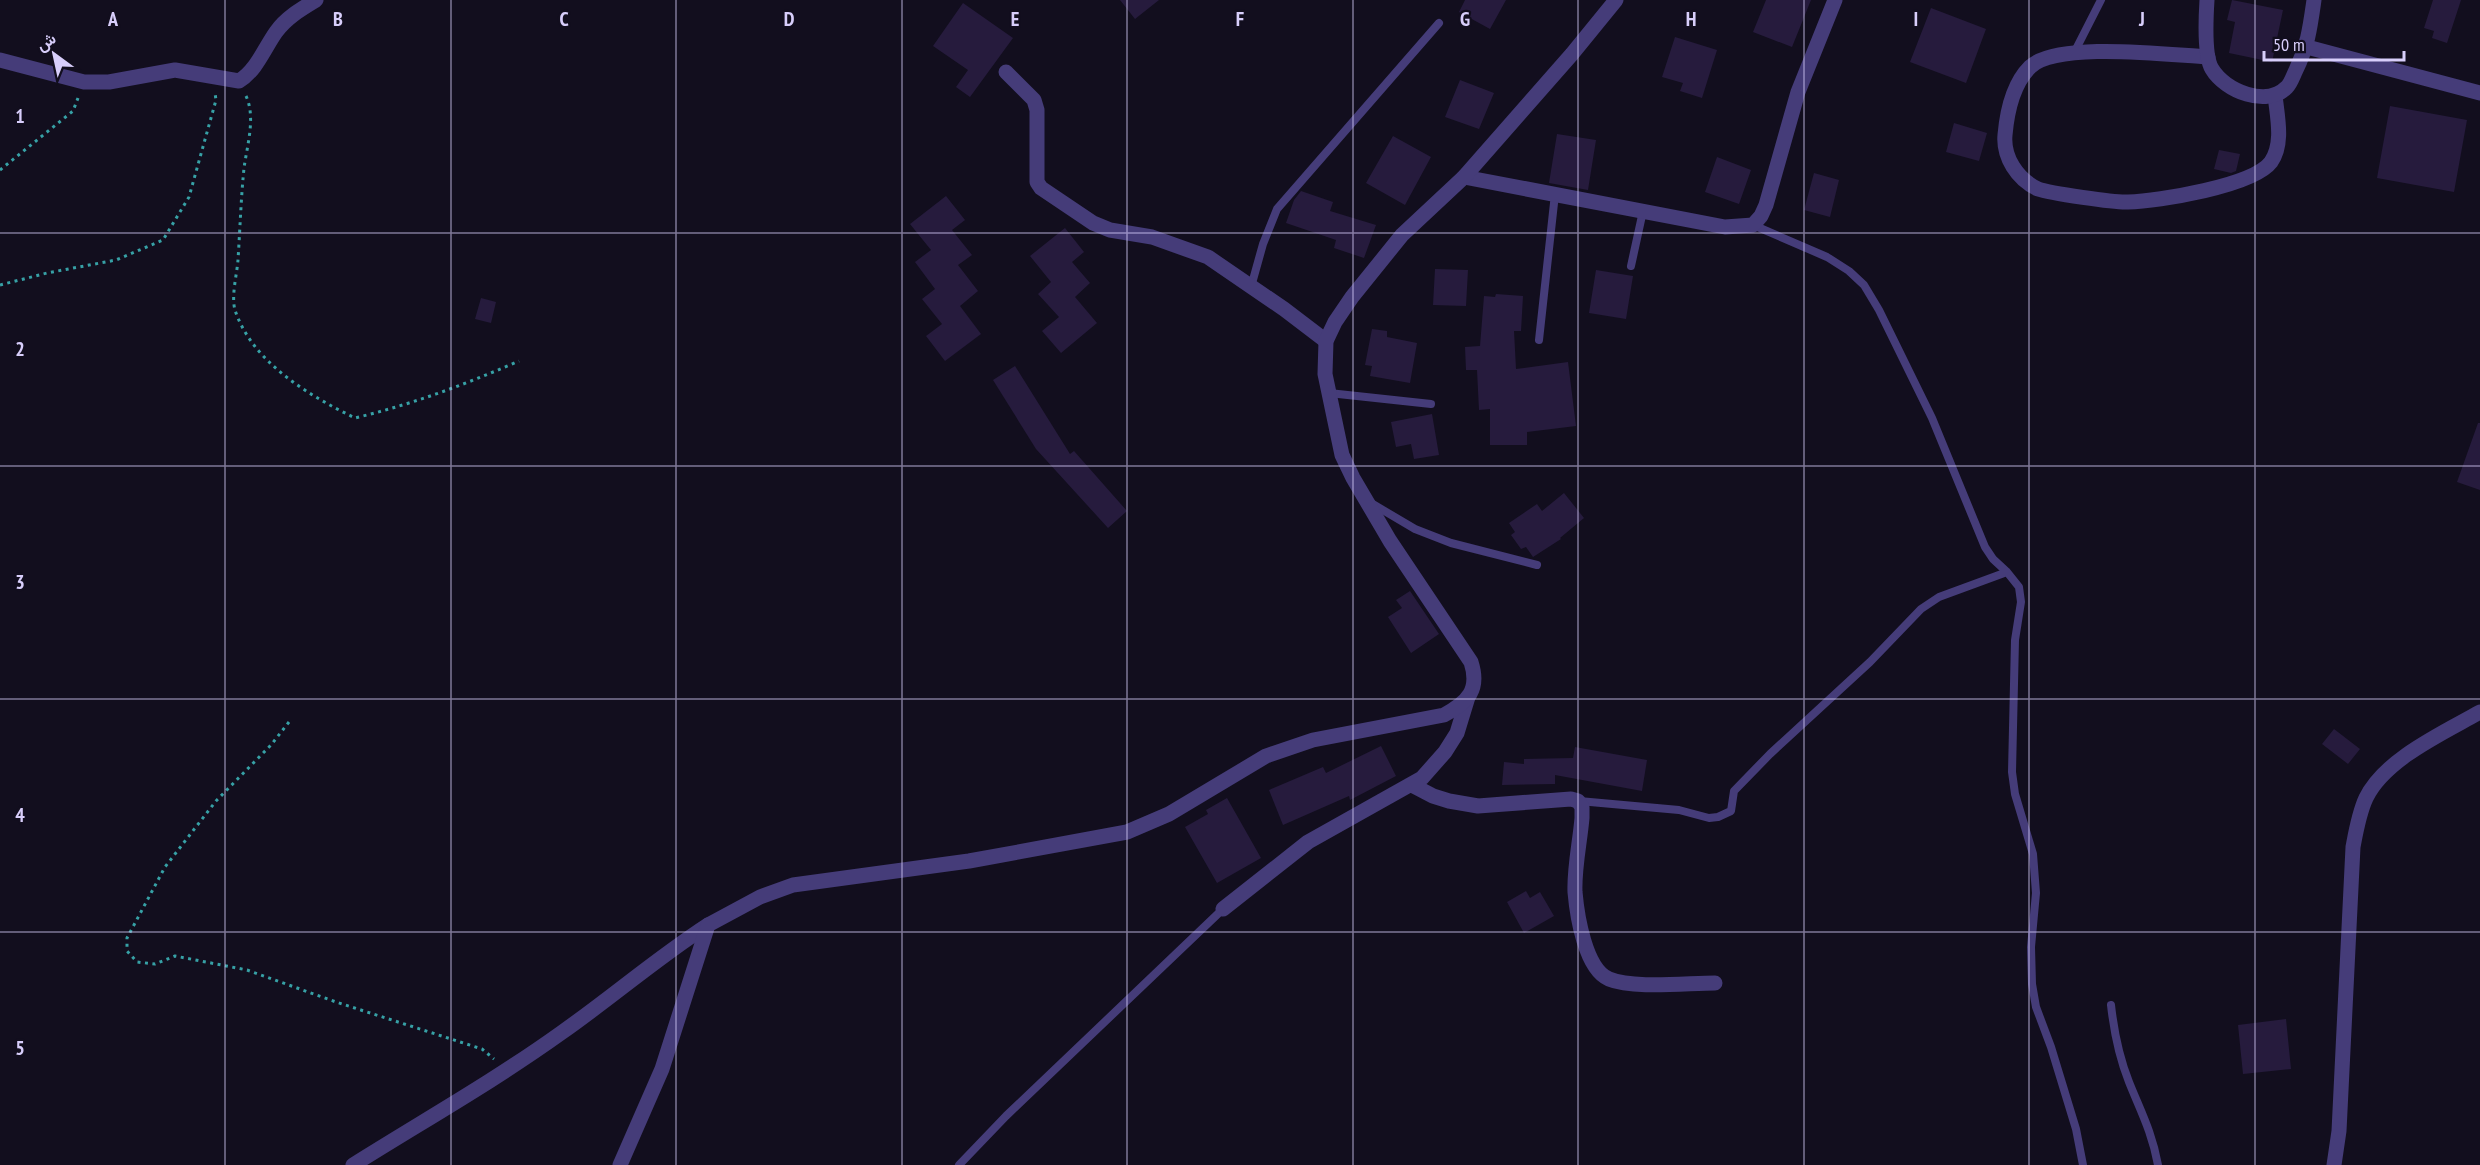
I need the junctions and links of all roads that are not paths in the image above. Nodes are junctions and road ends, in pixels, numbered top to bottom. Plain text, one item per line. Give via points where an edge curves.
1 (316, 0) edge
2 (1616, 0) edge
3 (1835, 0) edge
4 (2101, 0) edge
5 (2207, 0) edge
6 (2314, 0) edge
7 (1439, 22) dead end
8 (2307, 47) junction
9 (2075, 51) junction
10 (2208, 57) junction
11 (0, 60) edge
12 (1006, 72) dead end
13 (2480, 93) edge
14 (2275, 95) junction
15 (1464, 177) junction
16 (1555, 194) junction
17 (1643, 212) junction
18 (1753, 225) junction
19 (1632, 266) dead end
20 (1251, 287) junction
21 (1539, 340) dead end
22 (1326, 342) junction
23 (1329, 393) junction
24 (1431, 404) dead end
25 (1366, 500) junction
26 (1537, 565) dead end
27 (2007, 572) junction
28 (1468, 697) junction
29 (2480, 712) edge
30 (1412, 785) junction
31 (1578, 801) junction
32 (1223, 909) joint
33 (708, 925) junction
34 (1715, 983) dead end
35 (2111, 1005) dead end
36 (353, 1165) edge
37 (620, 1165) edge
38 (959, 1165) edge
39 (2083, 1165) edge
40 (2158, 1165) edge
41 (2334, 1165) edge

1 - 11 street via 277,30 248,76 238,81 175,70 109,82 84,82
2 - 15 street
3 - 18 street via 1798,92 1766,205
4 - 9 lane
5 - 10 street
6 - 8 street
7 - 20 lane via 1277,208
8 - 13 street
8 - 14 street via 2288,86
9 - 10 street
9 - 14 street via 2052,55 2030,67 2014,91 2004,147 2014,171 2039,189 2127,202 2182,195 2244,180 2270,162 2279,139
10 - 14 street via 2219,77 2239,91 2255,97
12 - 20 street via 1034,100 1037,182 1041,188 1093,223 1152,237 1208,257
15 - 16 street
15 - 22 street via 1402,235 1352,297
16 - 17 street
16 - 21 lane
17 - 18 street via 1725,227
17 - 19 lane
18 - 27 lane via 1827,257 1864,285 1932,418 1985,547
20 - 22 street
22 - 23 street via 1324,362
23 - 24 lane
23 - 25 street via 1342,455
25 - 26 lane via 1415,529 1451,543
25 - 28 street via 1471,662 1475,685
27 - 31 lane via 1939,597 1921,609 1740,784 1734,791 1731,811 1709,818 1679,810
27 - 39 lane via 2019,587 2022,602 2015,640 2012,772 2033,854 2036,893 2032,984 2076,1129
28 - 30 street via 1457,733 1446,752
28 - 33 street via 1444,715 1313,740 1266,756 1169,814 1128,832 969,861 793,885 760,897
29 - 41 street via 2433,738 2377,779 2359,818 2353,847
30 - 31 street via 1433,796 1478,806
30 - 32 street via 1308,842
31 - 34 street via 1582,818 1575,890 1581,931 1599,971 1606,978 1634,983
32 - 38 lane
33 - 36 street via 507,1070
33 - 37 street via 662,1069
35 - 40 lane via 2121,1057 2149,1125

